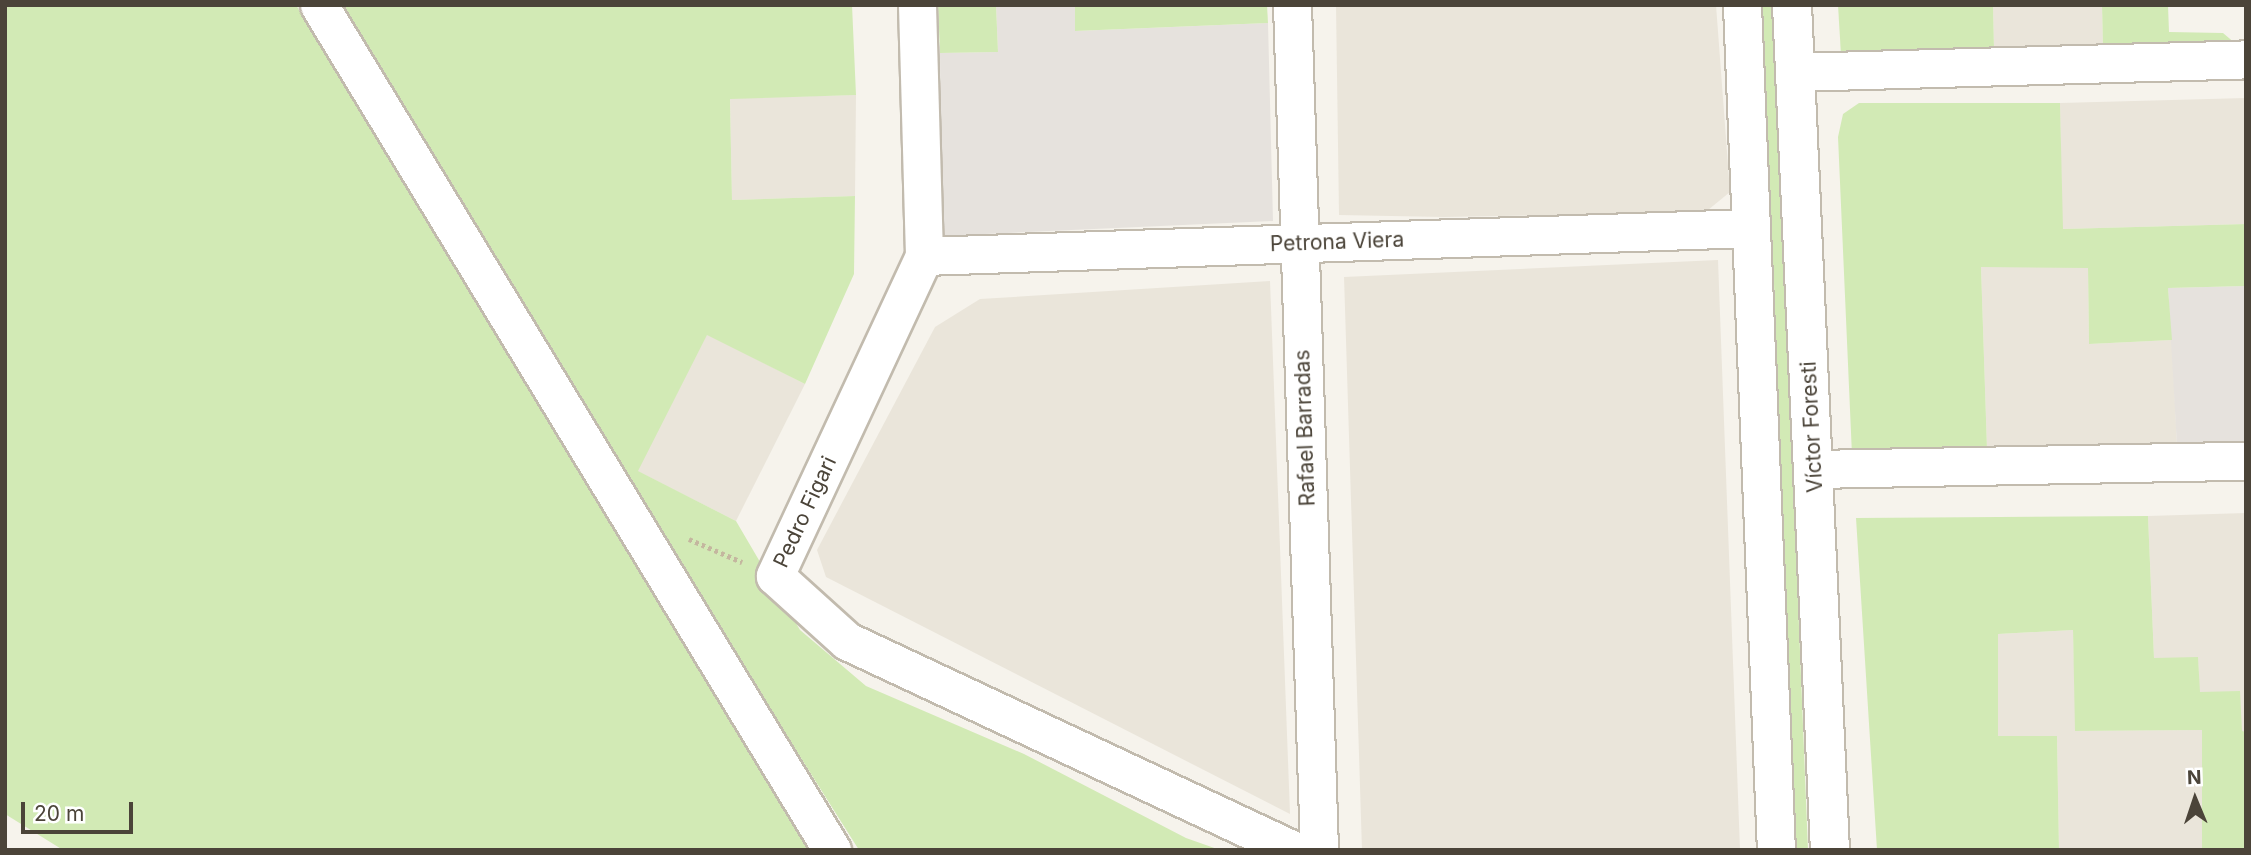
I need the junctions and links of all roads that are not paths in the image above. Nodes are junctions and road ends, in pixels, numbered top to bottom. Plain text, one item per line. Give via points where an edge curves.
1 (318, 5) edge
2 (917, 5) edge
3 (1292, 5) edge
4 (1742, 5) edge
5 (1792, 5) edge
6 (2246, 59) edge
7 (1794, 72) junction
8 (1751, 228) junction
9 (1299, 243) junction
10 (924, 256) junction
11 (2246, 461) edge
12 (1814, 469) junction
13 (832, 850) edge
14 (1293, 850) edge
15 (1319, 850) edge
16 (1776, 850) edge
17 (1830, 850) edge

1 - 13 street
2 - 10 street, Pedro Figari
3 - 9 street, Rafael Barradas
4 - 8 street
5 - 7 street, Víctor Foresti
6 - 7 street
7 - 12 street, Víctor Foresti
8 - 9 street, Petrona Viera
8 - 16 street
9 - 10 street, Petrona Viera
9 - 15 street, Rafael Barradas
10 - 14 street, Pedro Figari via 775,576 847,640
11 - 12 street
12 - 17 street, Víctor Foresti

